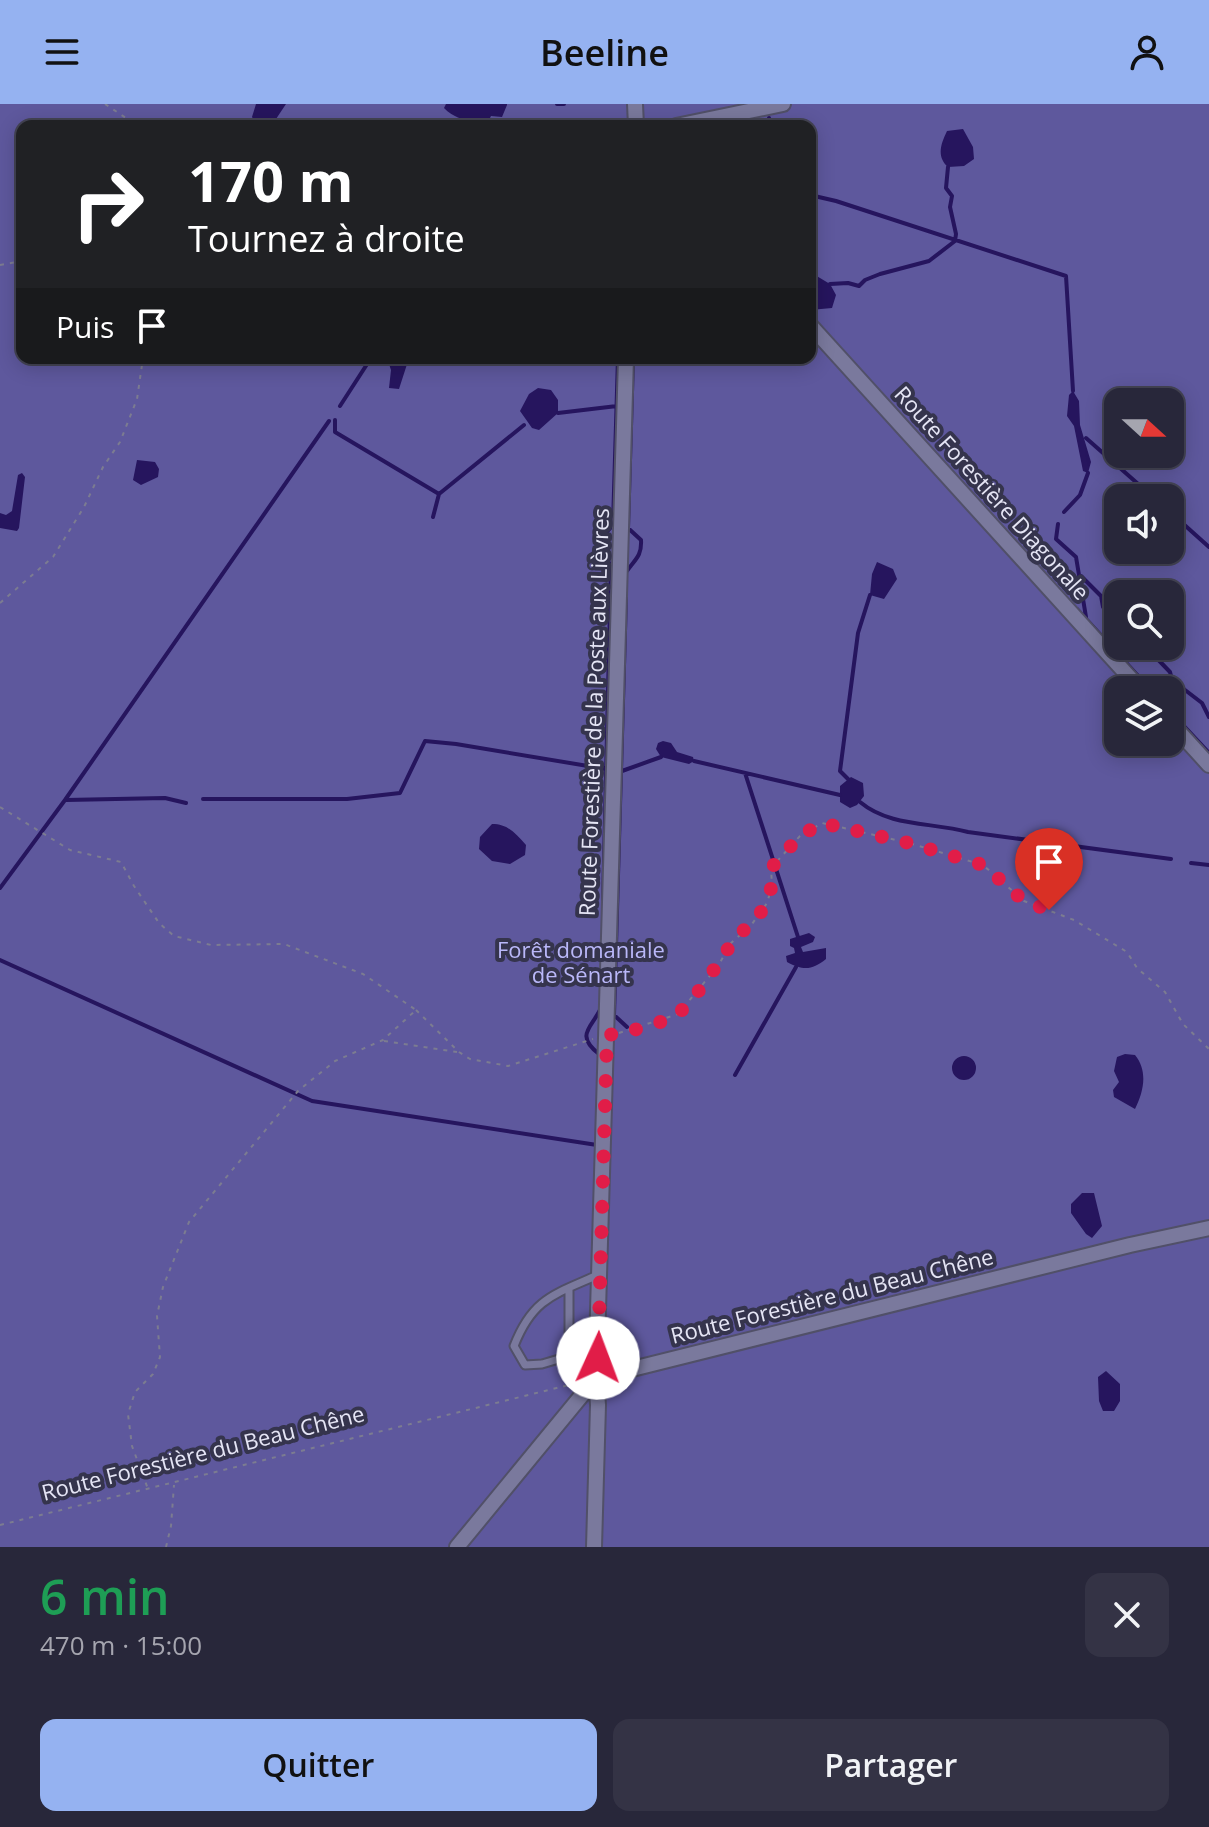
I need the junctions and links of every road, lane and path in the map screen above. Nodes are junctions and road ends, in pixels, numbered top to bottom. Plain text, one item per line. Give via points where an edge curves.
1 (105, 104) edge
2 (783, 104) edge
3 (127, 120) edge
4 (705, 120) edge
5 (816, 332) edge
6 (142, 364) edge
7 (626, 364) edge
8 (0, 603) edge
9 (1128, 676) edge
10 (1184, 737) edge
11 (1209, 765) edge
12 (0, 807) edge
13 (416, 1010) junction
14 (607, 1035) junction
15 (383, 1040) junction
16 (1209, 1049) edge
17 (459, 1052) junction
18 (1209, 1228) edge
19 (601, 1273) junction
20 (569, 1288) junction
21 (569, 1356) junction
22 (598, 1358) junction
23 (596, 1378) junction
24 (174, 1484) junction
25 (148, 1489) junction
26 (0, 1525) edge
27 (166, 1547) edge
28 (457, 1547) edge
29 (594, 1547) edge

1 - 3 path
2 - 4 street
5 - 9 street, Route Forestière Diagonale
6 - 8 path via 137,399 120,442 84,507 53,557
7 - 14 street, Route Forestière de la Poste aux Lièvres
10 - 11 street
12 - 13 path via 70,850 121,862 159,923 174,936 211,945 284,944 363,974
13 - 15 path
13 - 17 path
14 - 16 path via 678,1014 767,903 771,868 800,836 822,823 983,865 1024,901 1074,920 1127,952
14 - 17 path via 508,1066
14 - 19 street, Route Forestière de la Poste aux Lièvres
15 - 17 path
15 - 25 path via 335,1061 298,1091 189,1222 163,1287 157,1316 160,1357 153,1374 135,1392 128,1414 132,1446
18 - 23 street, Route Forestière du Beau Chêne
19 - 20 lane
19 - 22 street, Route Forestière de la Poste aux Lièvres
20 - 21 lane
20 - 21 lane via 542,1300 523,1322 514,1346 525,1365
21 - 22 lane
22 - 23 street, Route Forestière de la Poste aux Lièvres
23 - 24 path, Route Forestière du Beau Chêne
23 - 28 street
23 - 29 street, Route Forestière de la Poste aux Lièvres
24 - 25 path, Route Forestière du Beau Chêne
24 - 27 path
25 - 26 path, Route Forestière du Beau Chêne

